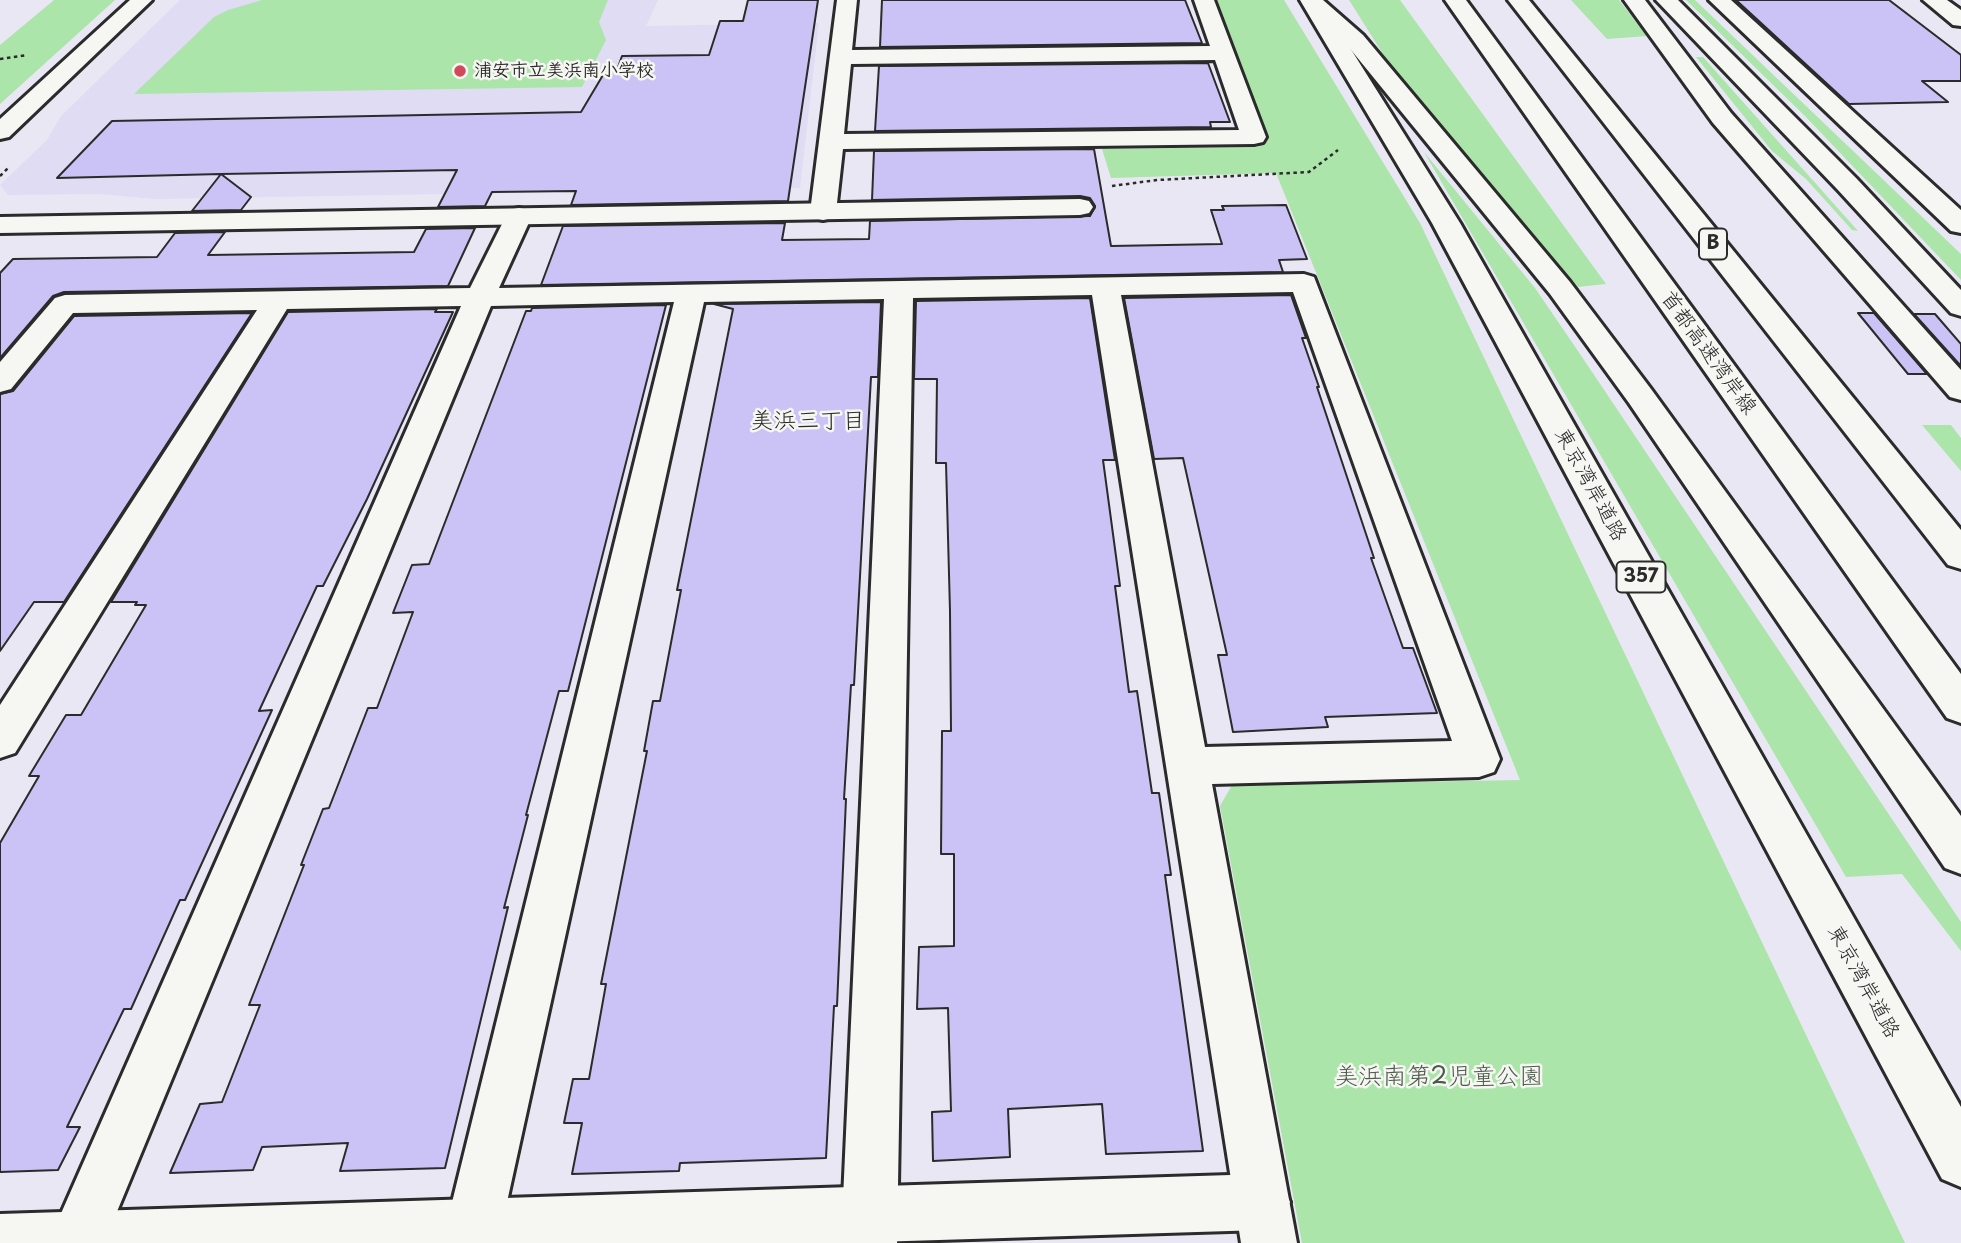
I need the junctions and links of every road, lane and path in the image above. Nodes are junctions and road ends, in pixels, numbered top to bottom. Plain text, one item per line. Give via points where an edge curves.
1 (142, 0) edge
2 (848, 0) edge
3 (1204, 0) edge
4 (1310, 0) edge
5 (1455, 0) edge
6 (1518, 0) edge
7 (1634, 0) edge
8 (1666, 0) edge
9 (1719, 0) edge
10 (1933, 0) edge
11 (1961, 20) edge
12 (1223, 53) junction
13 (841, 57) junction
14 (0, 132) edge
15 (830, 142) junction
16 (1338, 150) dead end
17 (1080, 207) joint
18 (823, 212) junction
19 (519, 216) junction
20 (0, 225) edge
21 (1961, 225) edge
22 (1105, 287) junction
23 (899, 290) junction
24 (691, 293) junction
25 (480, 297) junction
26 (277, 300) junction
27 (1961, 307) edge
28 (0, 382) edge
29 (1961, 390) edge
30 (1961, 555) edge
31 (1961, 706) edge
32 (0, 740) edge
33 (1187, 766) junction
34 (1961, 853) edge
35 (1961, 1160) edge
36 (1265, 1222) edge
37 (870, 1229) edge
38 (472, 1235) edge
39 (77, 1241) edge
40 (0, 1242) edge

1 - 14 main road
2 - 13 main road
3 - 12 main road
4 - 34 main road via 1355,40 1560,288
4 - 35 main road, 東京湾岸道路 / 357 via 1446,223
5 - 31 main road, 首都高速湾岸線
6 - 30 main road, B
7 - 29 main road via 1722,118
8 - 27 main road
9 - 21 main road
10 - 11 main road
12 - 13 main road
12 - 15 main road via 1254,136
13 - 15 main road
15 - 18 main road
16 - 17 path via 1309,172 1091,188
17 - 18 main road
18 - 19 main road
19 - 20 main road
19 - 25 main road
22 - 23 main road
22 - 33 main road
22 - 33 main road via 1304,284 1479,759
23 - 24 main road
23 - 37 main road
24 - 25 main road
24 - 38 main road
25 - 26 main road
25 - 39 main road
26 - 28 main road via 65,304
26 - 32 main road
33 - 36 main road
36 - 37 main road
37 - 38 main road
38 - 39 main road
39 - 40 main road

